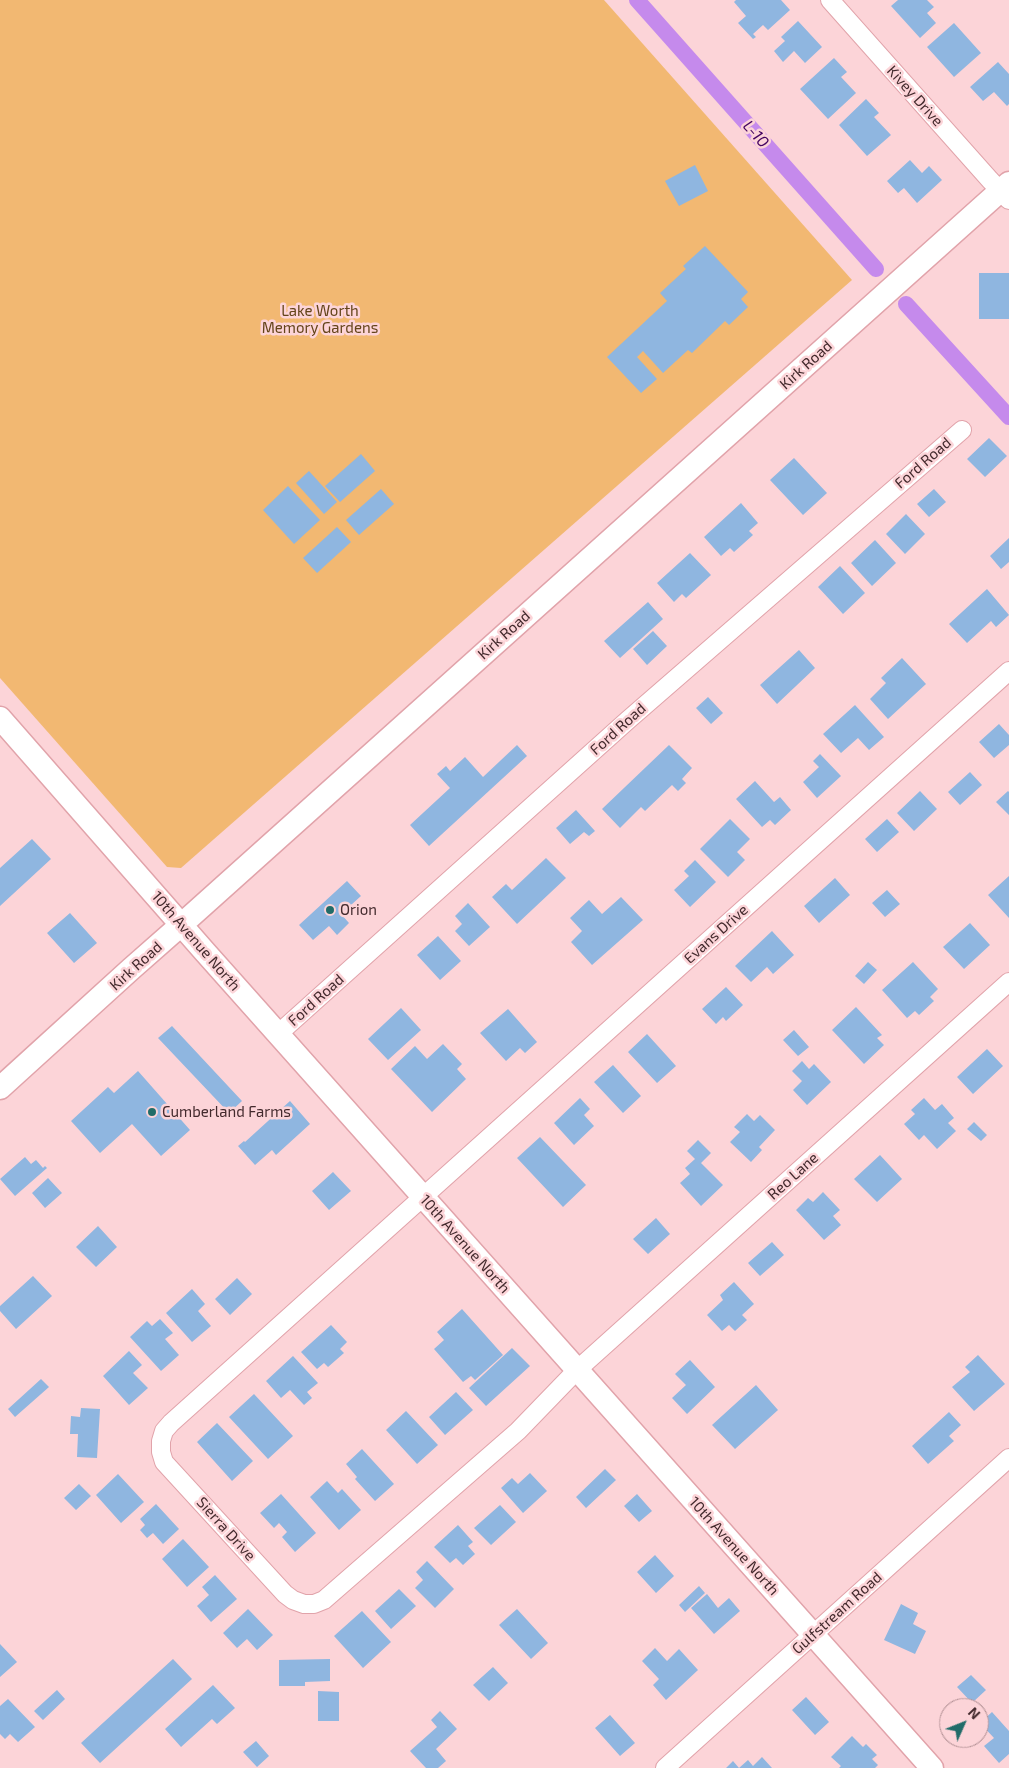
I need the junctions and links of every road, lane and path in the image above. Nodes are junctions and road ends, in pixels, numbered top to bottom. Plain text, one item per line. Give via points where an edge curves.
1 (830, 0) edge
2 (1006, 191) edge
3 (962, 430) dead end
4 (1009, 671) edge
5 (0, 718) edge
6 (181, 925) junction
7 (1009, 982) edge
8 (278, 1034) junction
9 (0, 1088) edge
10 (423, 1197) junction
11 (577, 1370) junction
12 (1009, 1458) edge
13 (813, 1635) junction
14 (665, 1768) edge
15 (932, 1768) edge

1 - 2 street, Kivey Drive via 990,180
2 - 6 street, Kirk Road
3 - 8 street, Ford Road via 628,720
4 - 10 street, Evans Drive
5 - 6 street, 10th Avenue North
6 - 8 street, 10th Avenue North
6 - 9 street, Kirk Road
7 - 11 street, Reo Lane
8 - 10 street, 10th Avenue North
10 - 11 street, 10th Avenue North
10 - 11 street, Sierra Drive via 171,1423 161,1441 164,1462 285,1594 304,1604 314,1604 324,1600 518,1431
11 - 13 street, 10th Avenue North
12 - 13 street, Gulfstream Road
13 - 14 street, Gulfstream Road
13 - 15 street, 10th Avenue North

